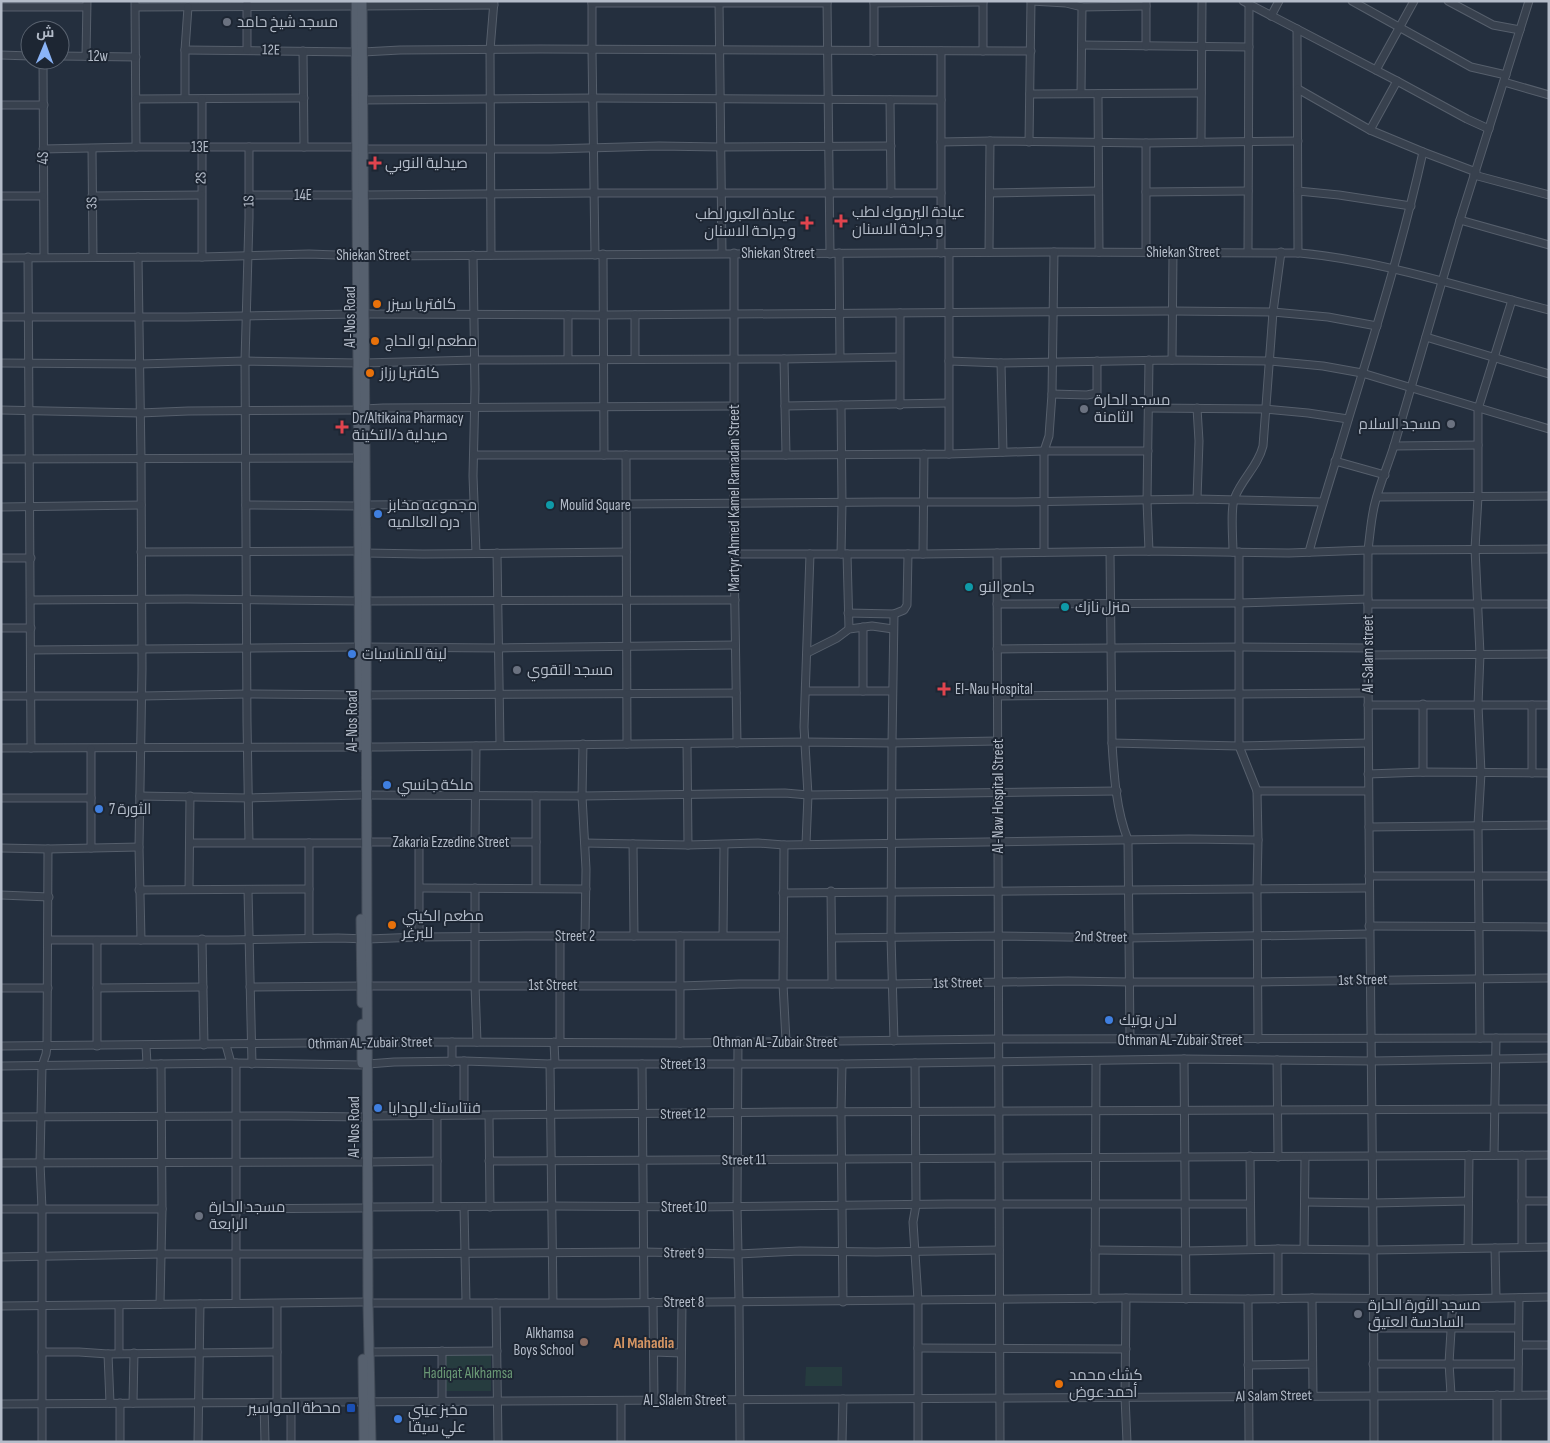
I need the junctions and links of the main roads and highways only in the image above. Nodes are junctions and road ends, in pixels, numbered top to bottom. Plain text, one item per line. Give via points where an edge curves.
1 (359, 3) edge
2 (359, 52) junction
3 (360, 148) junction
4 (361, 410) junction
5 (362, 506) junction
6 (366, 1302) junction
7 (367, 1402) junction
8 (364, 1442) edge
9 (371, 1442) edge

1 - 2 main road, Al-Nos Road
2 - 3 main road, Al-Nos Road
2 - 3 main road, Al-Nos Road
3 - 4 main road, Al-Nos Road
4 - 5 main road, Al-Nos Road
4 - 5 main road, Al-Nos Road via 358,458
5 - 6 main road, Al-Nos Road
6 - 7 main road, Al-Nos Road
6 - 7 main road, Al-Nos Road
7 - 8 main road, Al-Nos Road
7 - 9 main road, Al-Nos Road

